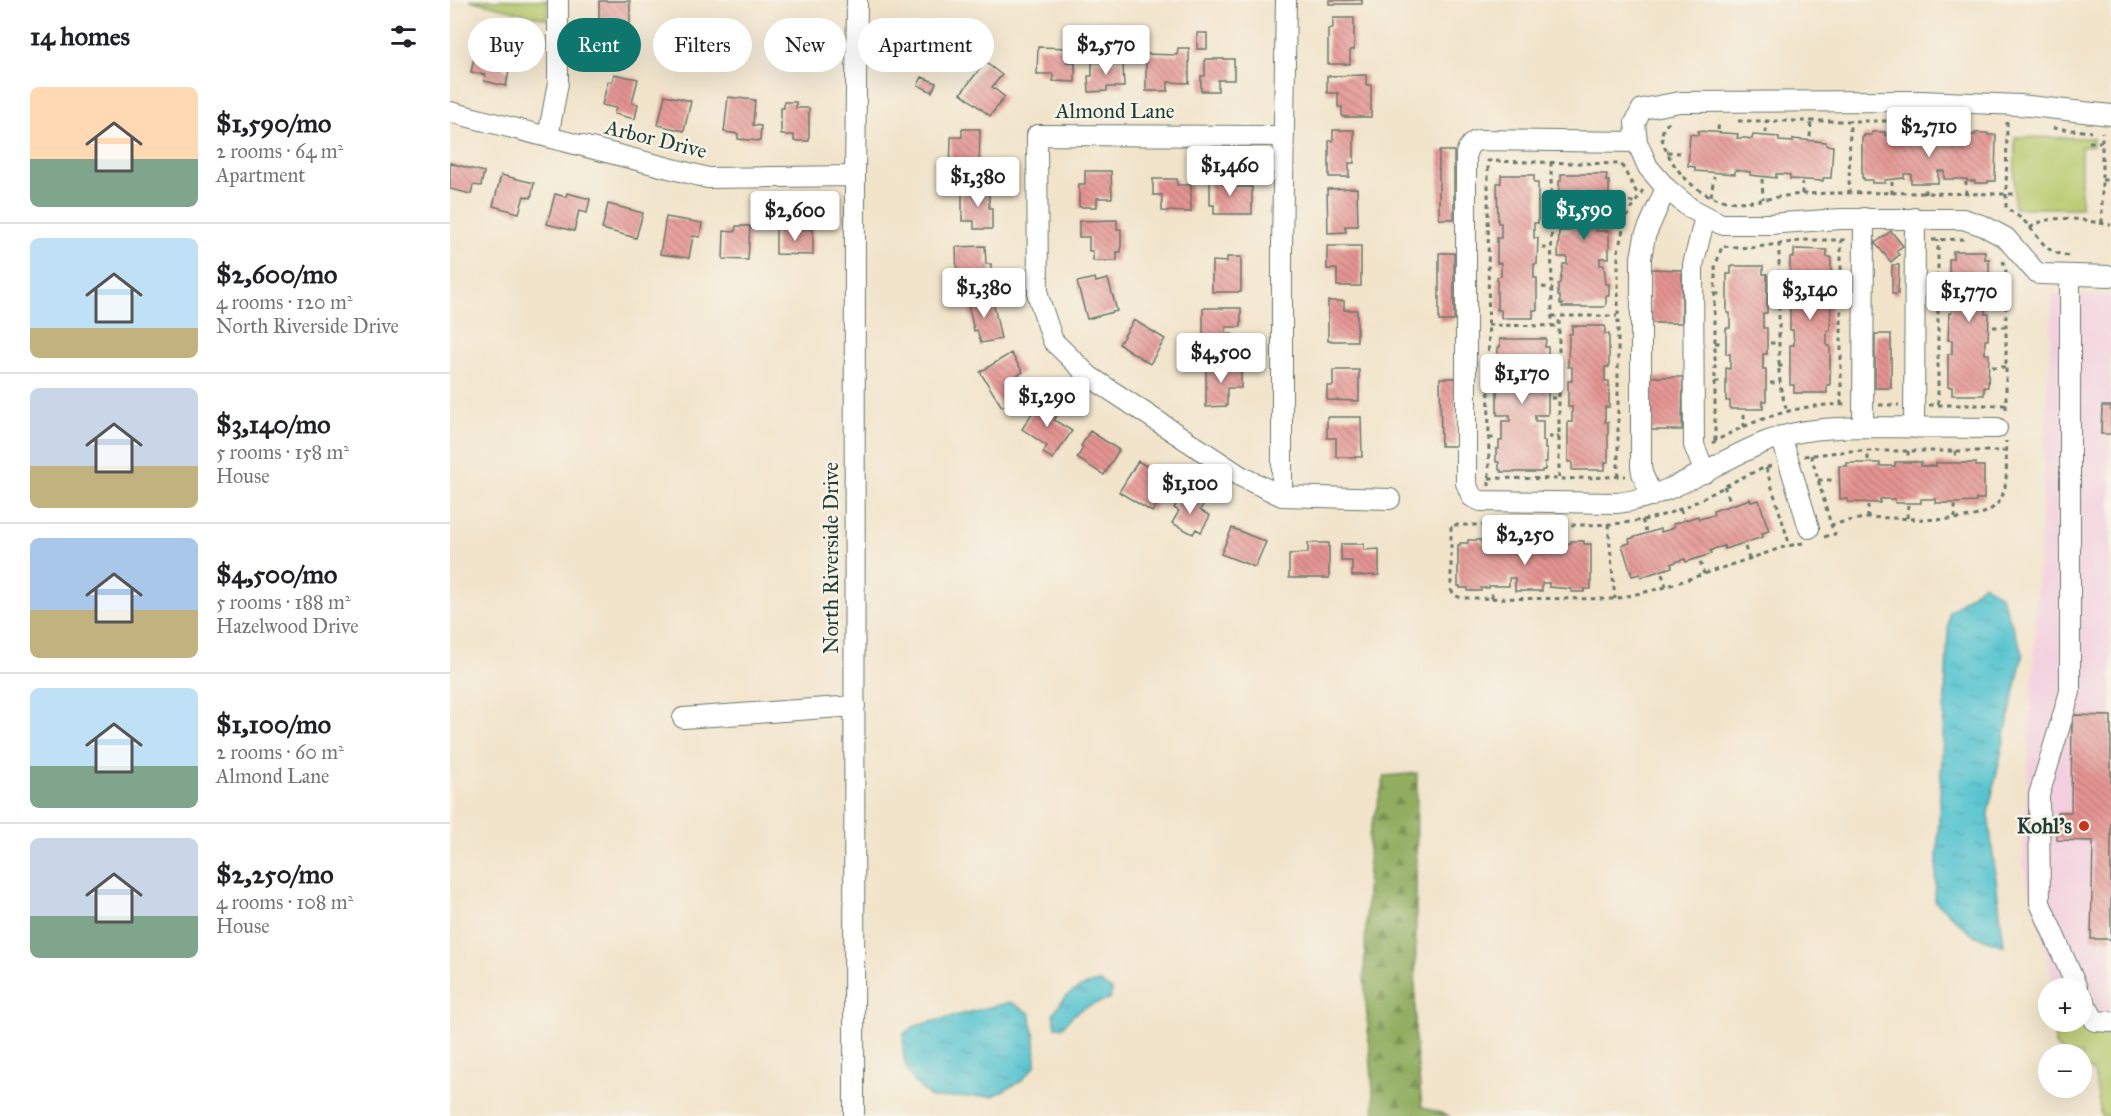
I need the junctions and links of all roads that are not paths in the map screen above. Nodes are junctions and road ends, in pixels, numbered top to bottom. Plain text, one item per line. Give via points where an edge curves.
1 (558, 0) edge
2 (857, 0) edge
3 (1286, 0) edge
4 (450, 112) edge
5 (2107, 123) edge
6 (1284, 136) junction
7 (548, 137) junction
8 (1637, 142) junction
9 (855, 176) junction
10 (1661, 182) junction
11 (1705, 218) junction
12 (1864, 219) junction
13 (1915, 219) junction
14 (2070, 276) junction
15 (2111, 276) edge
16 (1863, 427) junction
17 (1914, 428) junction
18 (1997, 428) dead end
19 (1781, 436) junction
20 (1705, 473) junction
21 (1652, 495) junction
22 (1282, 496) junction
23 (1390, 499) dead end
24 (1809, 537) road end
25 (855, 706) junction
26 (683, 718) dead end
27 (2073, 978) edge
28 (2092, 1016) edge
29 (2111, 1022) edge
30 (854, 1116) edge

1 - 7 street via 558,83
2 - 9 street, North Riverside Drive
3 - 6 street
4 - 7 street, Arbor Drive
5 - 8 street via 2020,105 1921,101 1680,102 1642,109 1635,123
6 - 22 street
6 - 22 street, Almond Lane via 1037,135 1038,296 1053,341 1089,376 1242,477
7 - 9 street, Arbor Drive via 708,178
8 - 10 street via 1648,167
8 - 21 street via 1479,141 1467,151 1466,483 1474,500 1488,501 1617,503
9 - 25 street, North Riverside Drive
10 - 11 street
10 - 21 street via 1641,258 1641,466
11 - 12 street via 1729,225
11 - 20 street via 1693,265 1694,445
12 - 13 street
12 - 16 street
13 - 14 street via 1976,223 2006,238 2039,274
13 - 17 street
14 - 15 street
14 - 27 street via 2070,692 2039,795 2040,903
16 - 17 street
16 - 19 street via 1824,428
17 - 18 street
19 - 20 street
19 - 24 street
20 - 21 street
22 - 23 street, Almond Lane
25 - 26 street
25 - 30 street, North Riverside Drive
28 - 29 street via 2095,1021

